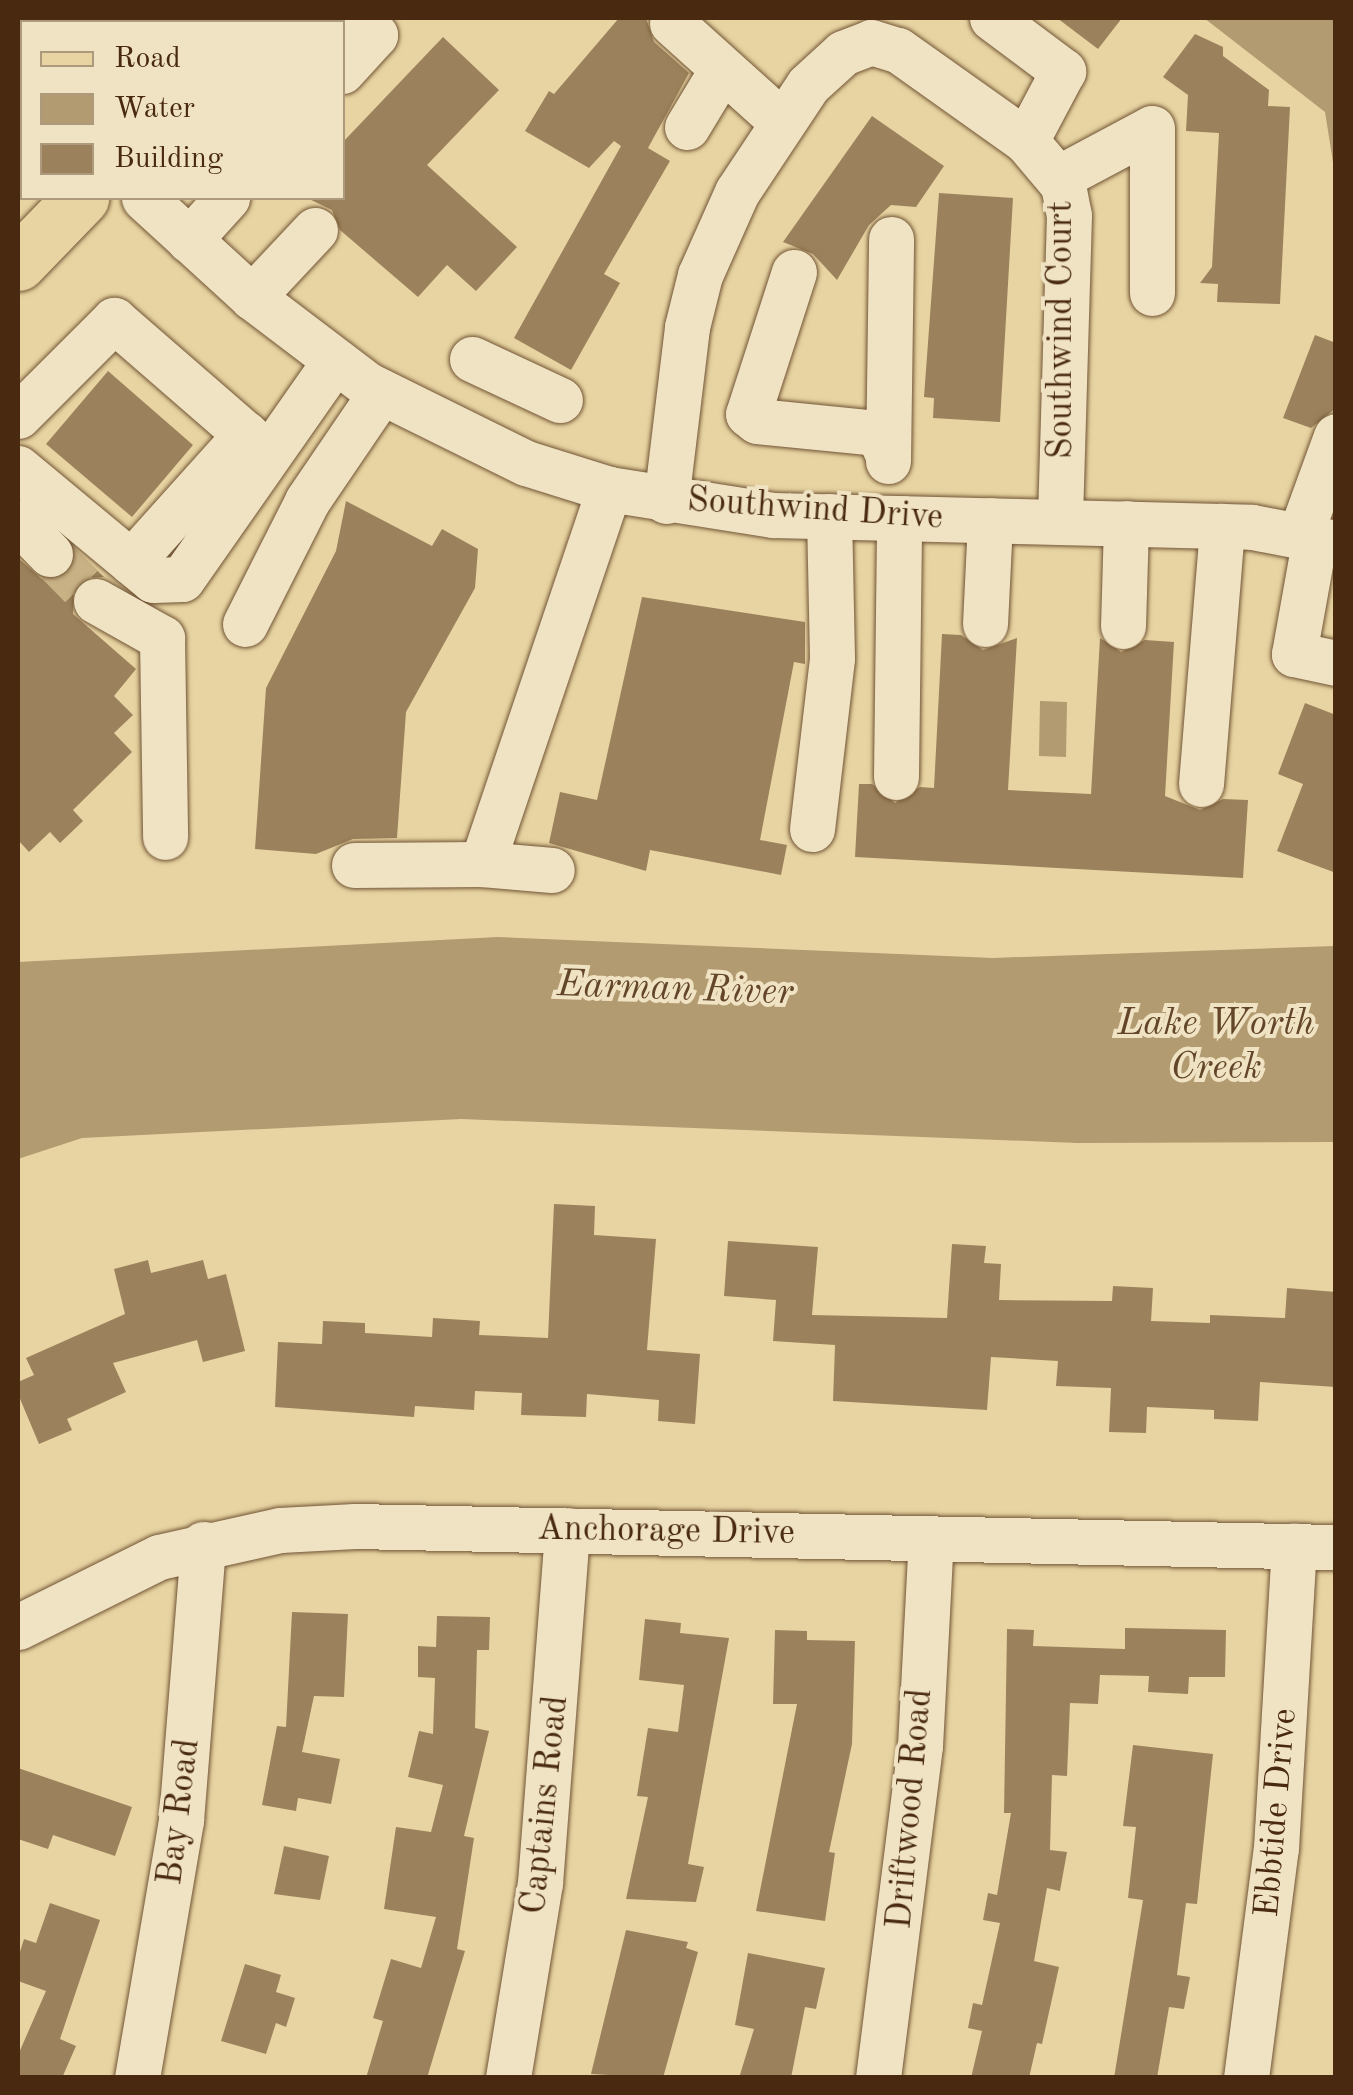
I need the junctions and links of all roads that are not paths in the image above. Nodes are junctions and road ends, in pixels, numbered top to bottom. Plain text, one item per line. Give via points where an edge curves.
1 (355, 18) edge
2 (992, 18) edge
3 (672, 23) dead end
4 (857, 32) edge
5 (345, 68) edge
6 (722, 69) junction
7 (782, 122) junction
8 (687, 127) dead end
9 (1026, 140) junction
10 (1058, 178) junction
11 (79, 200) edge
12 (146, 200) edge
13 (225, 200) edge
14 (314, 230) dead end
15 (891, 239) dead end
16 (189, 240) junction
17 (18, 262) edge
18 (794, 272) dead end
19 (1152, 294) dead end
20 (252, 297) junction
21 (472, 359) dead end
22 (334, 362) junction
23 (381, 392) junction
24 (18, 416) edge
25 (1336, 436) edge
26 (257, 444) junction
27 (501, 452) junction
28 (888, 455) junction
29 (18, 468) edge
30 (610, 490) junction
31 (666, 501) junction
32 (829, 516) junction
33 (893, 518) junction
34 (990, 520) junction
35 (18, 521) edge
36 (1060, 522) junction
37 (1126, 524) junction
38 (1222, 526) junction
39 (1317, 538) edge
40 (50, 554) tunnel mouth
41 (149, 572) junction
42 (96, 601) tunnel mouth
43 (244, 624) dead end
44 (985, 624) dead end
45 (1123, 626) dead end
46 (162, 638) junction
47 (1336, 663) edge
48 (896, 777) dead end
49 (1201, 784) dead end
50 (812, 828) dead end
51 (166, 838) dead end
52 (482, 864) junction
53 (354, 865) dead end
54 (552, 870) dead end
55 (567, 1530) junction
56 (930, 1538) junction
57 (203, 1544) junction
58 (1315, 1547) edge
59 (18, 1627) edge
60 (137, 2078) edge
61 (508, 2078) edge
62 (878, 2078) edge
63 (1246, 2078) edge

1 - 5 street via 375,35
2 - 9 street via 1063,71
3 - 6 street
4 - 7 street, Southwind Court
4 - 9 street, Southwind Court via 898,50
6 - 7 street
6 - 8 street
7 - 31 street, Southwind Court via 737,192 700,275 687,326
9 - 10 street, Southwind Court
10 - 19 street via 1152,128
10 - 36 street, Southwind Court via 1069,215
11 - 17 main road
12 - 16 street, Southwind Drive
13 - 16 street
14 - 20 street
15 - 28 street
16 - 20 street, Southwind Drive
18 - 28 street via 748,414 757,421 878,432
20 - 22 street, Southwind Drive
21 - 27 street via 542,391
22 - 23 street, Southwind Drive
22 - 26 street
23 - 27 street, Southwind Drive
23 - 43 street via 307,501
24 - 26 street via 114,320
25 - 39 street
26 - 41 street via 182,579
27 - 30 street, Southwind Drive
28 - 33 street
29 - 41 street
30 - 31 street, Southwind Drive
30 - 52 street
31 - 32 street, Southwind Drive
32 - 33 street, Southwind Drive
32 - 50 street via 832,658
33 - 34 street, Southwind Drive
33 - 48 street
34 - 36 street, Southwind Drive
34 - 44 street
35 - 40 street
36 - 37 street, Southwind Drive
37 - 38 street, Southwind Drive
37 - 45 street
38 - 39 street, Southwind Drive
38 - 49 street
39 - 47 street via 1294,654
41 - 46 street
42 - 46 street
46 - 51 street
52 - 53 street
52 - 54 street
55 - 56 street, Anchorage Drive
55 - 57 street, Anchorage Drive via 355,1526
55 - 61 street, Captains Road via 540,1883
56 - 58 street, Anchorage Drive
56 - 62 street, Driftwood Road via 913,1818
57 - 59 street, Anchorage Drive via 112,1575
57 - 60 street, Bay Road via 181,1820
58 - 63 street, Ebbtide Drive

